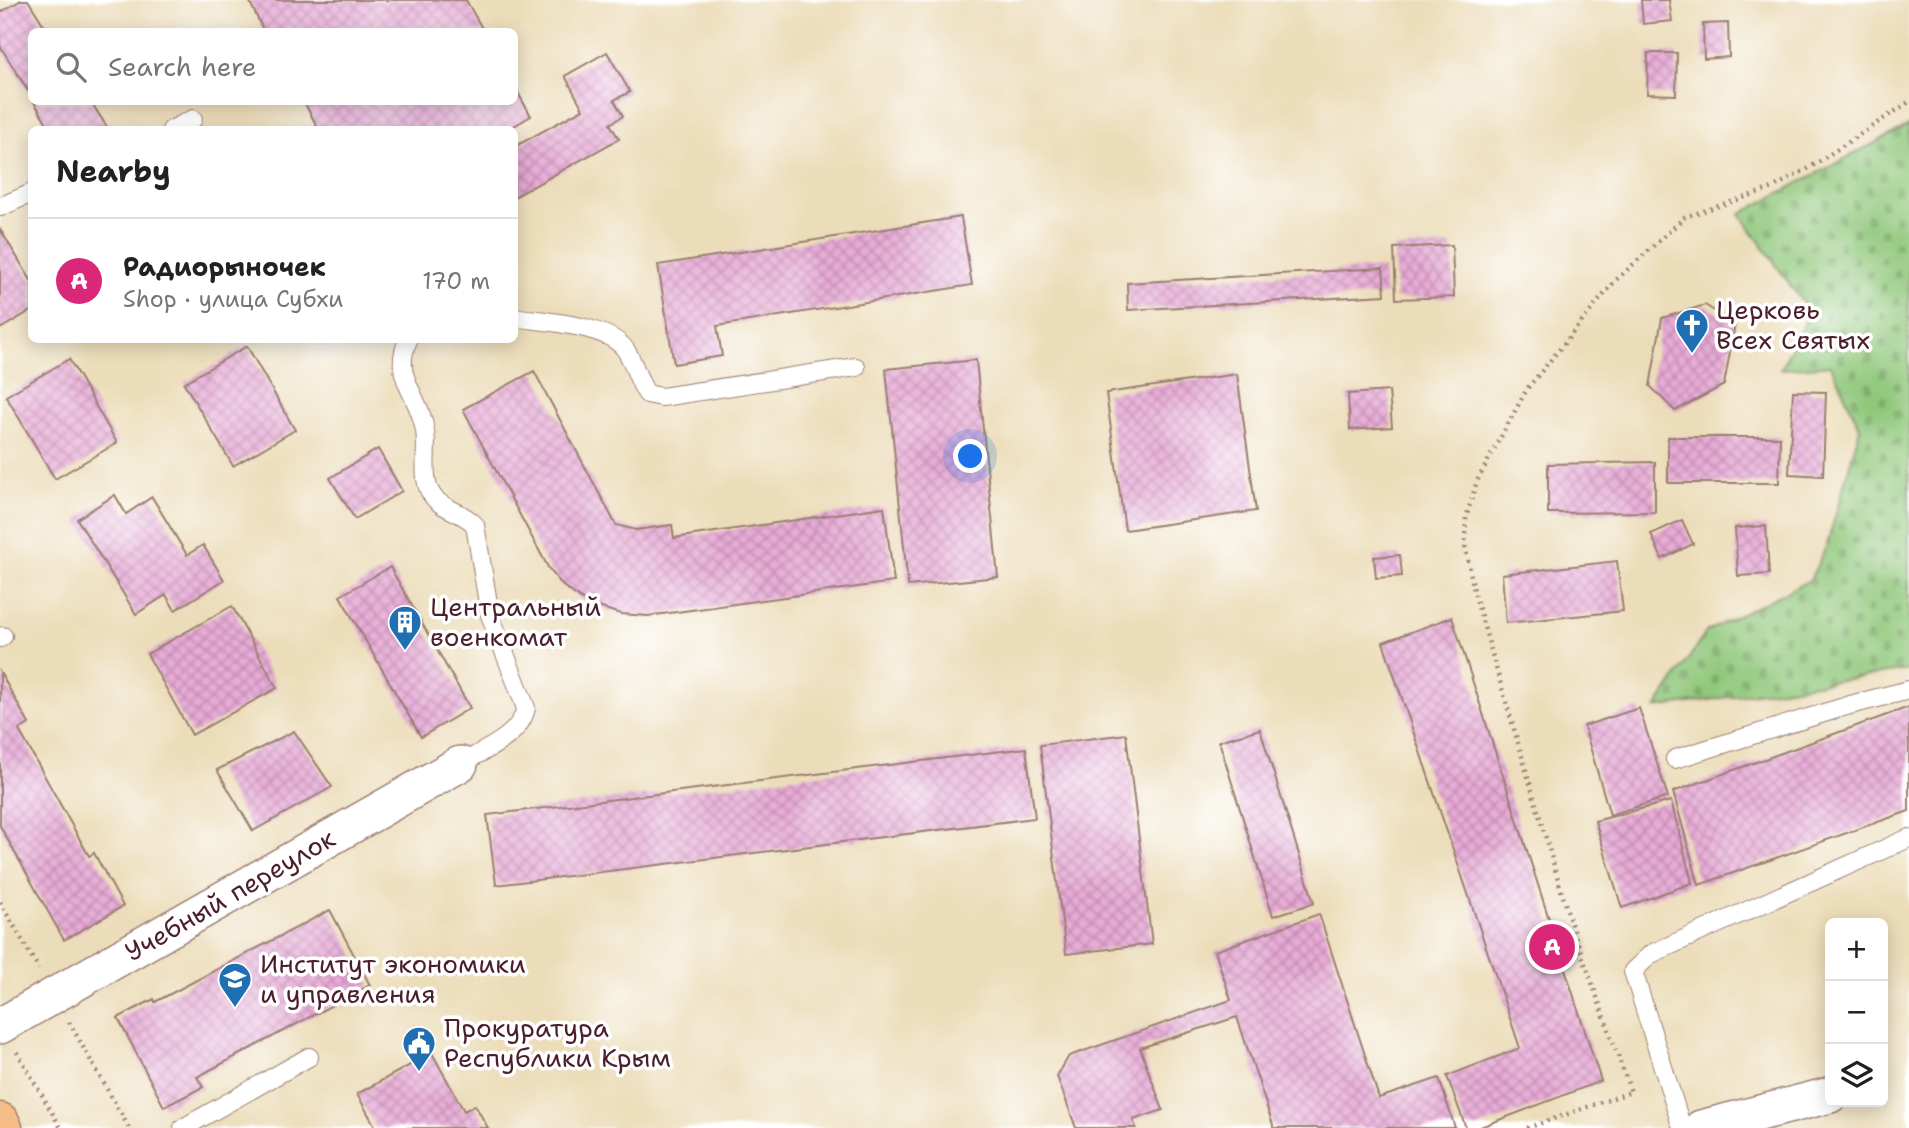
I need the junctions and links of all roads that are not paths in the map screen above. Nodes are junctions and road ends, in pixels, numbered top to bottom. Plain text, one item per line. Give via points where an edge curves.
1 (193, 119) dead end
2 (179, 126) edge
3 (28, 195) edge
4 (0, 207) edge
5 (518, 318) edge
6 (406, 343) edge
7 (856, 367) dead end
8 (1909, 690) edge
9 (1675, 759) dead end
10 (460, 764) joint
11 (1909, 838) edge
12 (1, 1026) edge
13 (309, 1057) dead end
14 (1825, 1096) edge
15 (0, 1122) edge
16 (3, 1128) edge
17 (183, 1128) edge
18 (1682, 1128) edge
19 (1700, 1128) edge

1 - 2 lane
3 - 4 lane
5 - 7 lane via 608,336 622,346 648,394 662,397
6 - 10 lane via 401,354 402,372 423,418 429,489 441,506 475,525 490,615 526,708 523,721 513,732
8 - 9 lane
10 - 12 street, Учебный переулок
11 - 18 lane via 1651,954 1633,971
13 - 17 lane
14 - 19 street
15 - 16 main road

